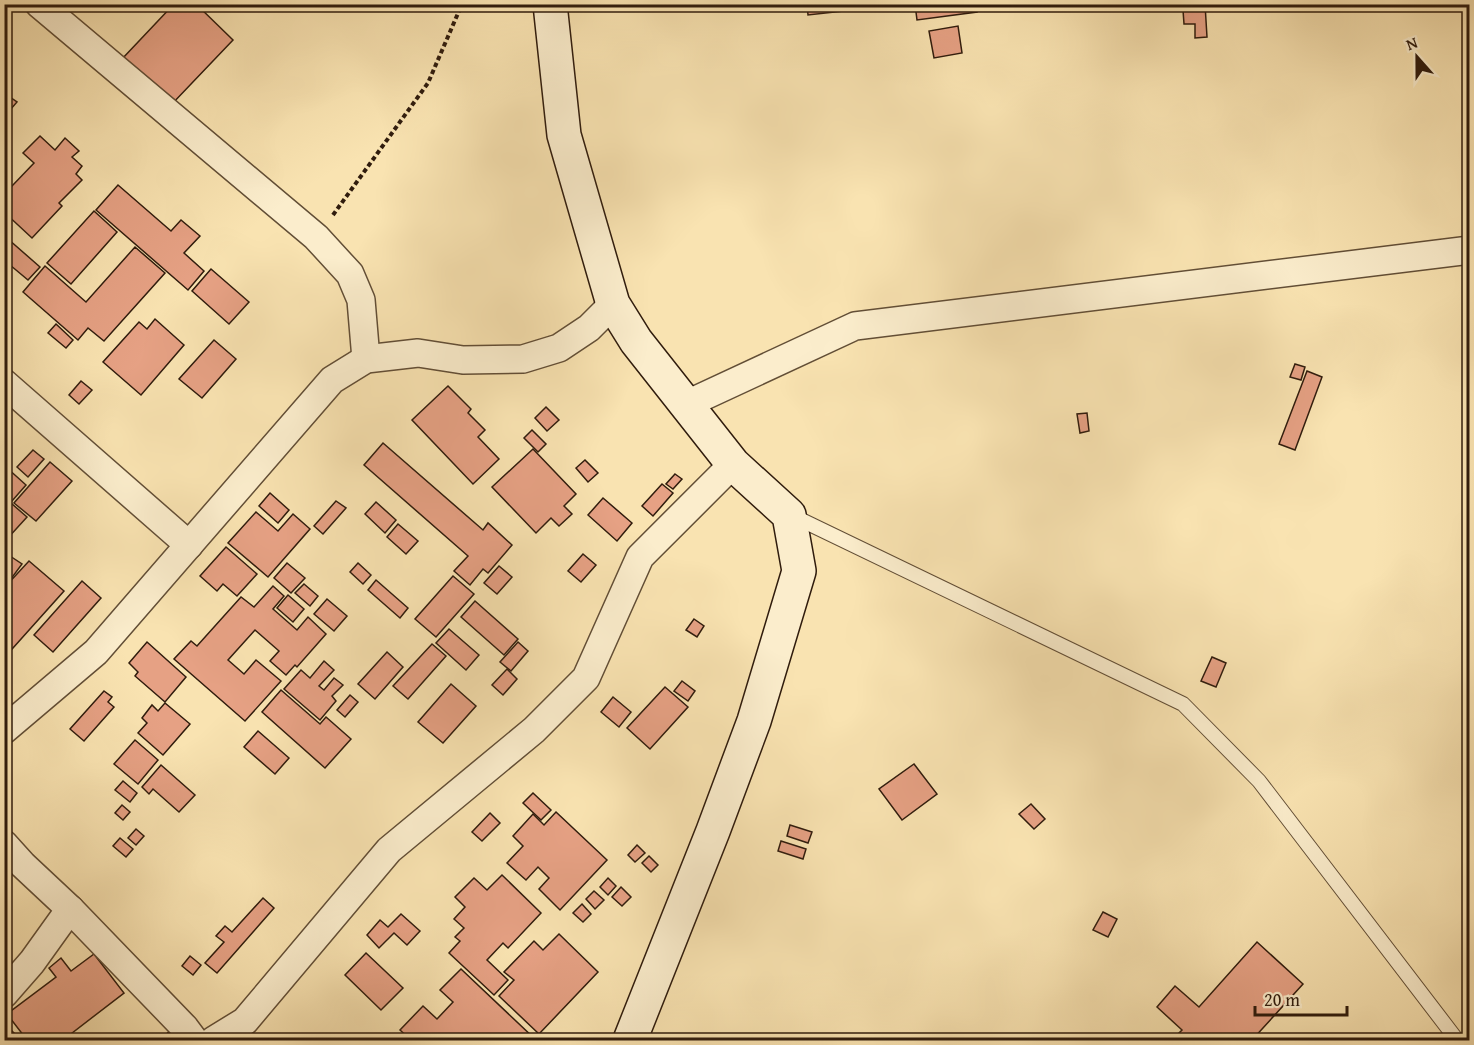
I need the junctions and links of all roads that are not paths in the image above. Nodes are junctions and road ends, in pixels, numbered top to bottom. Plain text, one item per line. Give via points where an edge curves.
1 (39, 4) edge
2 (550, 4) edge
3 (1470, 250) edge
4 (613, 304) junction
5 (366, 359) junction
6 (4, 383) edge
7 (685, 405) junction
8 (733, 464) junction
9 (789, 515) junction
10 (189, 545) junction
11 (4, 730) edge
12 (4, 844) edge
13 (70, 909) junction
14 (4, 994) edge
15 (194, 1041) edge
16 (214, 1041) edge
17 (630, 1041) edge
18 (1457, 1041) edge

1 - 5 street via 316,237 350,274 362,300
2 - 4 street via 564,135
3 - 7 street via 855,326
4 - 5 street via 589,328 558,348 523,359 463,360 418,353
4 - 7 street
5 - 10 street via 332,380
6 - 10 street
7 - 8 street
8 - 9 street
8 - 16 street via 640,557 586,678 534,730 389,850 245,1021
9 - 17 street via 799,571 785,622 754,721
9 - 18 lane via 1183,704 1259,781
10 - 11 street via 96,652
12 - 13 street
13 - 14 street
13 - 15 street

